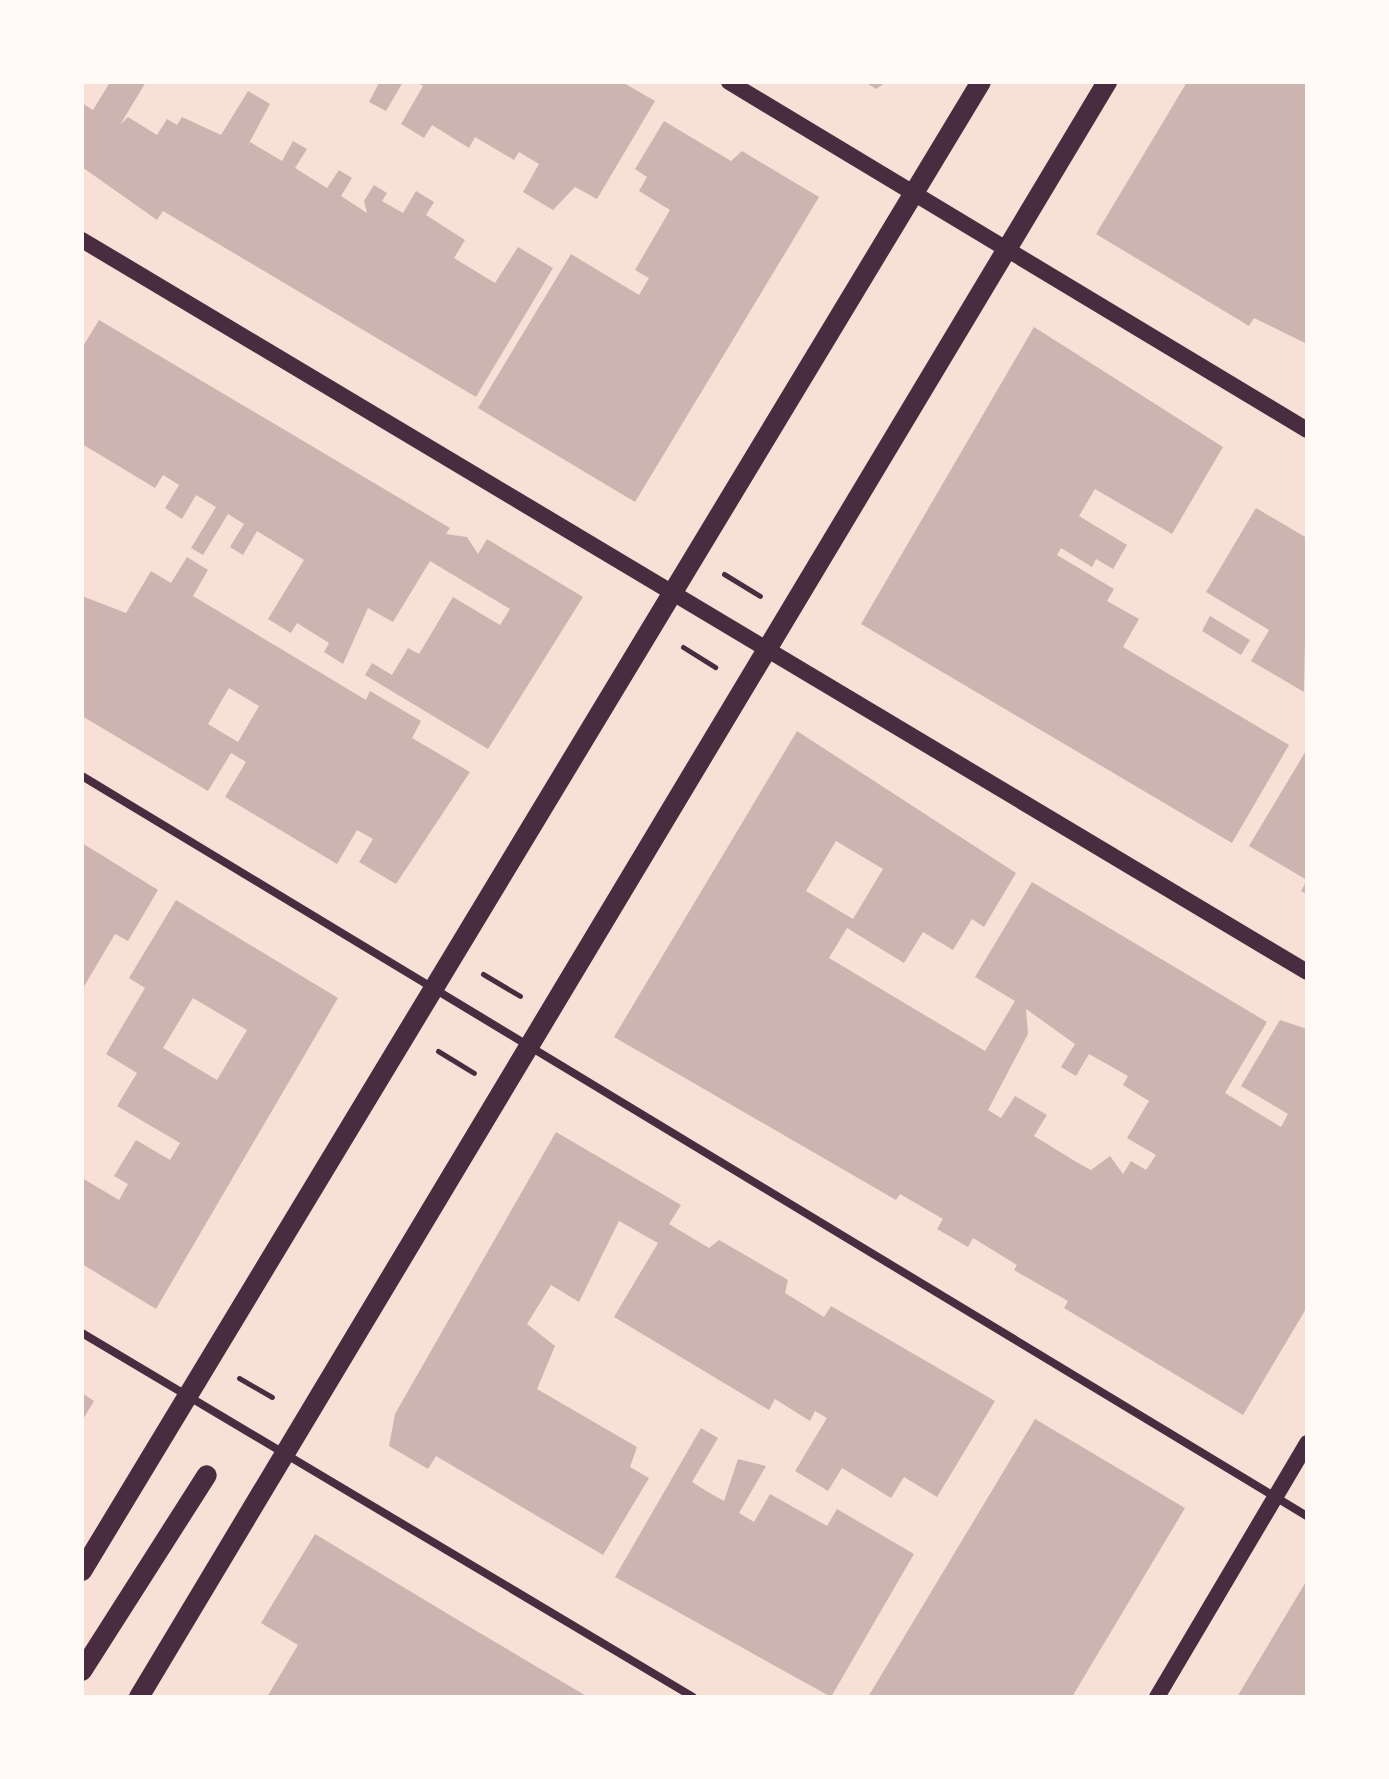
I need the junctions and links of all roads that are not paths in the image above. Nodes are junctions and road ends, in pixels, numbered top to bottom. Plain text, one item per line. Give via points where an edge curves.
1 (729, 82) edge
2 (981, 82) edge
3 (1107, 82) edge
4 (915, 194) junction
5 (82, 240) edge
6 (1006, 249) junction
7 (1307, 430) edge
8 (674, 596) junction
9 (764, 651) junction
10 (82, 776) edge
11 (1307, 972) edge
12 (436, 990) junction
13 (525, 1046) junction
14 (82, 1333) edge
15 (189, 1398) junction
16 (1307, 1443) edge
17 (282, 1455) junction
18 (207, 1475) dead end
19 (1275, 1497) junction
20 (1307, 1516) edge
21 (82, 1571) edge
22 (82, 1671) edge
23 (139, 1697) edge
24 (693, 1697) edge
25 (1157, 1697) edge

1 - 4 main road
2 - 4 main road
3 - 6 main road
4 - 6 main road
4 - 8 main road
5 - 8 main road
6 - 7 main road
6 - 9 main road
8 - 9 main road
8 - 12 main road
9 - 11 main road
9 - 13 main road
10 - 12 street
12 - 13 street
12 - 15 main road
13 - 17 main road
13 - 19 street
14 - 15 street
15 - 17 street
15 - 21 main road
16 - 19 main road
17 - 23 main road
17 - 24 street
18 - 22 main road
19 - 20 street
19 - 25 main road

